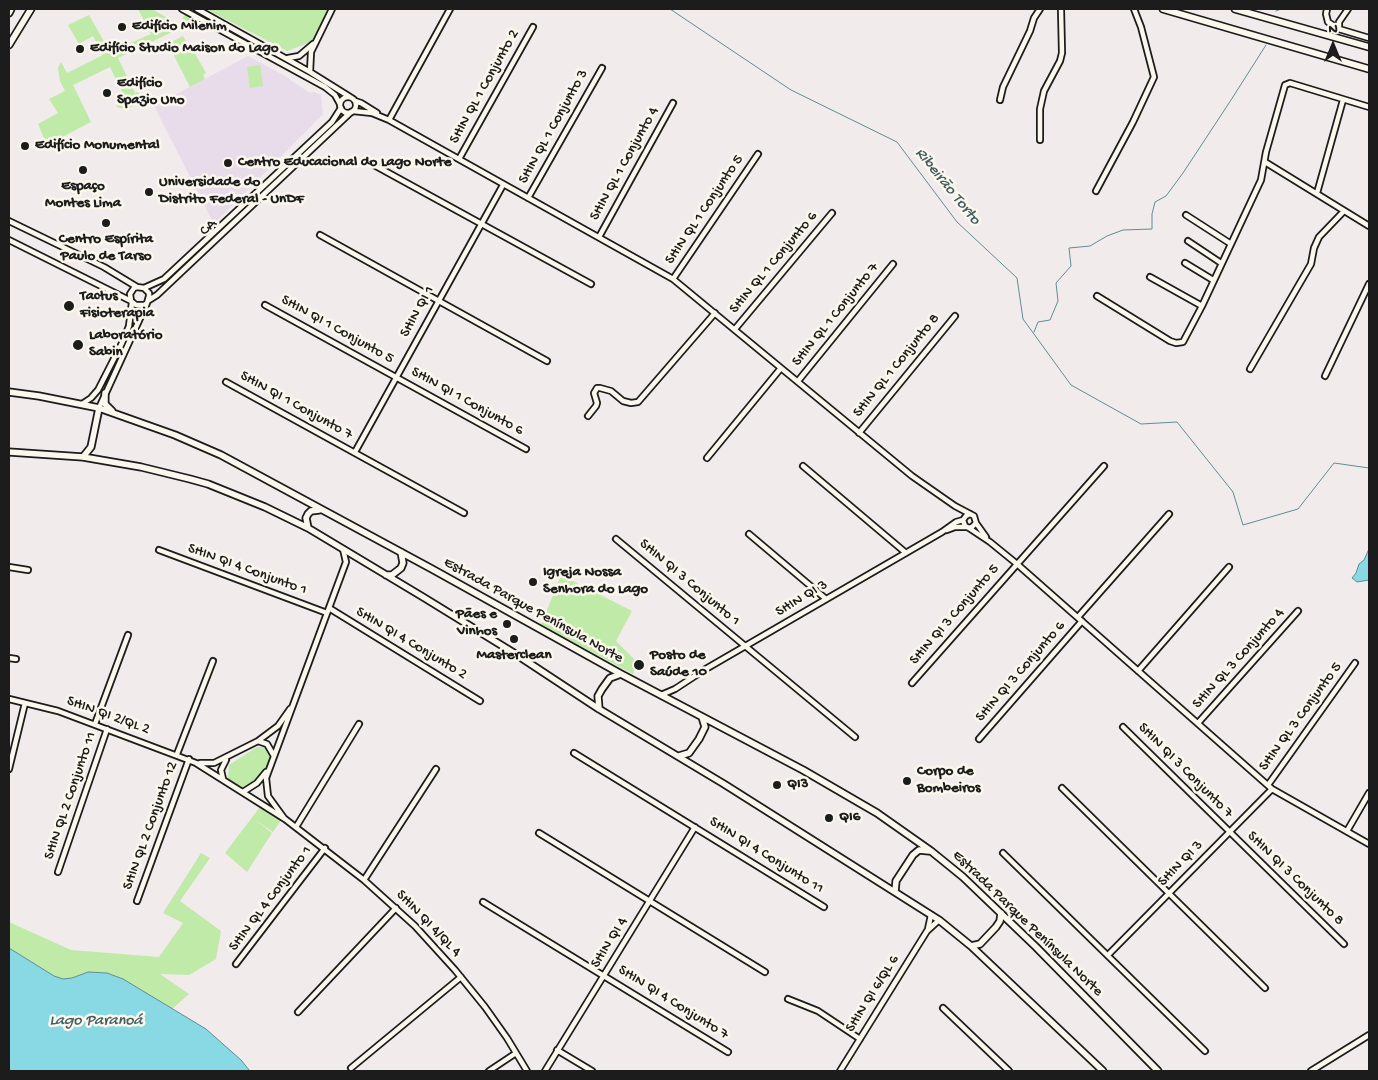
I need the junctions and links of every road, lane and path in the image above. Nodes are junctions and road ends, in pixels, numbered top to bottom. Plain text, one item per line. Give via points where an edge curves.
1 (11, 9) edge
2 (31, 9) edge
3 (182, 9) edge
4 (197, 9) edge
5 (332, 9) edge
6 (450, 9) edge
7 (1040, 9) edge
8 (1061, 9) edge
9 (1134, 9) edge
10 (1163, 9) edge
11 (1235, 9) edge
12 (1327, 9) edge
13 (1348, 9) edge
14 (9, 13) edge
15 (533, 27) dead end
16 (1339, 29) junction
17 (1369, 38) edge
18 (314, 43) junction
19 (9, 45) edge
20 (1369, 47) edge
21 (287, 58) junction
22 (602, 68) dead end
23 (1369, 69) edge
24 (310, 72) junction
25 (350, 97) junction
26 (1000, 100) dead end
27 (1344, 100) junction
28 (355, 101) junction
29 (674, 103) dead end
30 (340, 106) junction
31 (1369, 107) edge
32 (352, 111) junction
33 (380, 116) junction
34 (389, 120) junction
35 (1040, 140) dead end
36 (758, 154) dead end
37 (459, 159) junction
38 (1265, 162) junction
39 (374, 165) dead end
40 (503, 185) junction
41 (1096, 191) dead end
42 (1317, 193) junction
43 (528, 198) junction
44 (1344, 211) junction
45 (832, 213) dead end
46 (1186, 214) dead end
47 (10, 223) edge
48 (482, 225) junction
49 (1369, 226) edge
50 (320, 235) dead end
51 (599, 237) junction
52 (9, 240) edge
53 (1188, 241) dead end
54 (1231, 244) junction
55 (1185, 263) dead end
56 (893, 264) dead end
57 (1222, 264) junction
58 (1150, 277) dead end
59 (673, 279) junction
60 (1214, 280) junction
61 (591, 284) dead end
62 (1369, 284) edge
63 (137, 286) junction
64 (144, 288) junction
65 (1097, 296) dead end
66 (439, 301) junction
67 (132, 302) junction
68 (148, 302) junction
69 (266, 305) dead end
70 (1202, 306) junction
71 (714, 313) junction
72 (955, 316) dead end
73 (735, 329) junction
74 (547, 361) dead end
75 (780, 368) junction
76 (1250, 368) dead end
77 (1325, 376) dead end
78 (396, 378) junction
79 (226, 382) dead end
80 (798, 382) junction
81 (9, 392) edge
82 (105, 393) junction
83 (82, 404) junction
84 (100, 408) junction
85 (114, 413) junction
86 (588, 416) dead end
87 (859, 433) junction
88 (526, 449) dead end
89 (9, 452) edge
90 (355, 452) junction
91 (83, 457) junction
92 (708, 458) dead end
93 (803, 466) dead end
94 (1104, 466) dead end
95 (956, 506) junction
96 (321, 510) junction
97 (464, 513) dead end
98 (970, 514) junction
99 (1169, 514) dead end
100 (963, 520) junction
101 (976, 523) junction
102 (968, 527) junction
103 (308, 528) junction
104 (942, 532) junction
105 (749, 534) dead end
106 (616, 539) dead end
107 (990, 542) junction
108 (343, 549) junction
109 (159, 550) dead end
110 (400, 552) junction
111 (906, 553) junction
112 (356, 557) junction
113 (346, 562) junction
114 (1017, 564) junction
115 (9, 567) edge
116 (1229, 568) dead end
117 (28, 570) dead end
118 (386, 575) junction
119 (826, 599) junction
120 (328, 610) junction
121 (1298, 611) dead end
122 (1080, 619) junction
123 (128, 635) dead end
124 (746, 647) junction
125 (9, 658) edge
126 (16, 659) dead end
127 (213, 661) dead end
128 (1355, 663) dead end
129 (1138, 671) junction
130 (621, 674) junction
131 (912, 683) dead end
132 (675, 689) junction
133 (661, 695) junction
134 (9, 699) edge
135 (671, 700) junction
136 (480, 701) dead end
137 (25, 702) junction
138 (291, 708) junction
139 (599, 709) junction
140 (702, 717) junction
141 (1198, 723) junction
142 (95, 724) junction
143 (359, 724) dead end
144 (1123, 727) dead end
145 (107, 728) junction
146 (855, 737) dead end
147 (979, 739) dead end
148 (258, 742) junction
149 (574, 753) dead end
150 (177, 754) junction
151 (274, 756) junction
152 (679, 756) junction
153 (228, 757) junction
154 (188, 759) junction
155 (196, 763) junction
156 (269, 768) junction
157 (9, 769) edge
158 (436, 769) dead end
159 (223, 779) junction
160 (1268, 785) junction
161 (1062, 788) dead end
162 (1272, 789) junction
163 (243, 792) junction
164 (1369, 793) edge
165 (285, 819) junction
166 (296, 827) junction
167 (695, 827) junction
168 (1347, 831) junction
169 (1229, 832) junction
170 (539, 833) dead end
171 (1369, 844) edge
172 (325, 848) junction
173 (931, 851) junction
174 (1003, 853) dead end
175 (58, 872) dead end
176 (364, 880) junction
177 (894, 892) junction
178 (1169, 894) junction
179 (137, 901) dead end
180 (651, 901) junction
181 (483, 902) dead end
182 (824, 906) dead end
183 (396, 908) junction
184 (1001, 913) junction
185 (931, 916) junction
186 (939, 920) junction
187 (927, 931) junction
188 (1344, 944) dead end
189 (971, 946) junction
190 (1108, 955) junction
191 (236, 964) dead end
192 (765, 972) dead end
193 (604, 976) junction
194 (461, 978) junction
195 (1265, 988) dead end
196 (788, 1000) dead end
197 (943, 1008) dead end
198 (298, 1012) dead end
199 (1369, 1034) edge
200 (860, 1039) junction
201 (558, 1050) junction
202 (1205, 1051) dead end
203 (728, 1052) dead end
204 (516, 1053) junction
205 (351, 1068) dead end
206 (489, 1071) edge
207 (527, 1071) edge
208 (544, 1071) edge
209 (592, 1071) edge
210 (840, 1071) edge
211 (1009, 1071) edge
212 (1103, 1071) edge
213 (1158, 1071) edge
214 (1311, 1071) edge

1 - 14 main road
2 - 19 main road
3 - 30 street via 325,87
4 - 21 street
5 - 18 street
6 - 34 street
7 - 26 street
8 - 35 street via 1062,53 1044,90
9 - 41 street via 1154,77
10 - 23 main road
11 - 20 main road
12 - 16 street via 1328,22
13 - 16 street via 1338,22
15 - 37 street, SHIN QL 1 Conjunto 2
16 - 17 street
18 - 21 street via 298,56
18 - 24 street
21 - 24 street
22 - 43 street, SHIN QL 1 Conjunto 3
24 - 25 street
25 - 28 street
25 - 30 street via 344,98
27 - 31 street
27 - 38 street via 1287,83
27 - 42 street
28 - 32 street
28 - 33 street
29 - 51 street, SHIN QL 1 Conjunto 4
30 - 32 street via 345,112
30 - 64 street, CA via 332,122 172,273
32 - 33 street
32 - 68 street, CA
33 - 34 street
34 - 37 street
36 - 59 street, SHIN QL 1 Conjunto 5
37 - 40 street
38 - 42 street
38 - 54 street via 1261,180
39 - 48 street
40 - 43 street
40 - 48 street, SHIN QI 1
42 - 44 street
43 - 51 street
44 - 49 street
44 - 76 street via 1319,237 1311,264
45 - 73 street, SHIN QL 1 Conjunto 6
46 - 54 street
47 - 63 street
48 - 61 street
48 - 66 street, SHIN QI 1
50 - 66 street
51 - 59 street
52 - 67 street
53 - 57 street
54 - 57 street
55 - 60 street
56 - 80 street, SHIN QL 1 Conjunto 7
57 - 60 street
58 - 70 street
59 - 71 street
60 - 70 street
62 - 77 street
63 - 64 street
63 - 67 street via 130,294
64 - 68 street via 149,293
65 - 70 street via 1176,343 1183,342
66 - 74 street
66 - 78 street, SHIN QI 1
67 - 68 street via 140,306
67 - 83 street via 130,326 122,343 98,390
68 - 82 street, CA
69 - 78 street, SHIN QI 1 Conjunto 5
71 - 73 street
71 - 86 street via 638,402 623,401 611,392 597,388 594,393 597,403
72 - 87 street, SHIN QL 1 Conjunto 8
73 - 75 street
75 - 80 street
75 - 92 street
78 - 88 street, SHIN QI 1 Conjunto 6
78 - 90 street, SHIN QI 1
79 - 90 street, SHIN QI 1 Conjunto 7
80 - 87 street
81 - 83 main road, Estrada Parque Península Norte
82 - 84 street, CA
82 - 85 main road via 106,404
83 - 84 main road, Estrada Parque Península Norte
84 - 85 main road, Estrada Parque Península Norte
84 - 91 main road via 91,447
85 - 96 main road, Estrada Parque Península Norte via 221,455
87 - 95 street
89 - 91 main road
90 - 97 street, SHIN QI 1 Conjunto 7
91 - 103 main road via 208,484
93 - 111 street
94 - 114 street, SHIN QI 3 Conjunto 5
95 - 98 street
95 - 100 street
96 - 103 main road via 308,514
96 - 110 main road, Estrada Parque Península Norte
98 - 100 street
98 - 101 street via 976,518
99 - 122 street, SHIN QI 3 Conjunto 6
100 - 102 street
100 - 104 street, SHIN QI 3
101 - 102 street
101 - 107 street
102 - 104 street, SHIN QI 3
102 - 107 street
103 - 108 main road
104 - 111 street, SHIN QI 3
105 - 119 street
106 - 124 street, SHIN QI 3 Conjunto 1
107 - 114 street
108 - 112 main road
108 - 113 street
109 - 120 street, SHIN QI 4 Conjunto 1
110 - 118 main road via 401,568 392,575
110 - 130 main road, Estrada Parque Península Norte
111 - 119 street, SHIN QI 3
112 - 113 street
112 - 118 main road
113 - 120 street, SHIN QI 4/QL 4
114 - 122 street
114 - 131 street, SHIN QI 3 Conjunto 5
115 - 117 street
116 - 129 street
118 - 139 main road
119 - 124 street, SHIN QI 3
120 - 136 street, SHIN QI 4 Conjunto 2
120 - 138 street, SHIN QI 4/QL 4
121 - 141 street, SHIN QL 3 Conjunto 4
122 - 129 street
122 - 147 street, SHIN QI 3 Conjunto 6
123 - 142 street
124 - 132 street, SHIN QI 3
124 - 146 street, SHIN QI 3 Conjunto 1
125 - 126 street
127 - 150 street
128 - 160 street, SHIN QL 3 Conjunto 5
129 - 141 street
130 - 133 main road, Estrada Parque Península Norte
130 - 139 main road via 610,678 602,689 598,696
132 - 133 street, SHIN QI 3
132 - 135 street
133 - 135 main road, Estrada Parque Península Norte
134 - 137 street, SHIN QI 2/QL 2
135 - 140 main road, Estrada Parque Península Norte
137 - 142 street, SHIN QI 2/QL 2
137 - 157 street
138 - 148 street, SHIN QI 4/QL 4 via 278,726
138 - 151 street, SHIN QI 4/QL 4
139 - 152 main road
140 - 152 main road via 704,727 699,739 689,753
140 - 173 main road, Estrada Parque Península Norte via 877,813
141 - 160 street
142 - 145 street, SHIN QI 2/QL 2
143 - 166 street
144 - 169 street, SHIN QI 3 Conjunto 7
145 - 150 street, SHIN QI 2/QL 2
145 - 175 street, SHIN QL 2 Conjunto 11
148 - 151 street via 267,744
148 - 153 street, SHIN QI 4/QL 4
149 - 167 street, SHIN QI 4 Conjunto 11
150 - 154 street, SHIN QI 2/QL 2
151 - 156 street, SHIN QI 4/QL 4
152 - 177 main road
153 - 155 street via 210,764
153 - 159 street via 222,766
154 - 155 street, SHIN QI 2/QL 2
154 - 179 street, SHIN QL 2 Conjunto 12
155 - 159 street, SHIN QI 2/QL 2
156 - 163 street via 257,783
156 - 165 street, SHIN QI 4/QL 4 via 268,796
158 - 176 street
159 - 163 street, SHIN QI 4/QL 4
160 - 162 street
161 - 178 street
162 - 168 street
162 - 169 street, SHIN QI 3
163 - 165 street, SHIN QI 4/QL 4
164 - 168 street
165 - 166 street, SHIN QI 4/QL 4
166 - 172 street, SHIN QI 4/QL 4
167 - 180 street, SHIN QI 4
167 - 182 street, SHIN QI 4 Conjunto 11
168 - 171 street
169 - 178 street, SHIN QI 3
169 - 188 street, SHIN QI 3 Conjunto 8
170 - 180 street
172 - 176 street, SHIN QI 4/QL 4
172 - 191 street, SHIN QL 4 Conjunto 1
173 - 177 main road via 919,850 913,855 896,881
173 - 184 main road, Estrada Parque Península Norte
174 - 190 street
176 - 183 street, SHIN QI 4/QL 4
177 - 185 main road
178 - 190 street, SHIN QI 3
178 - 195 street
180 - 192 street
180 - 193 street, SHIN QI 4
181 - 193 street, SHIN QI 4 Conjunto 7
183 - 194 street, SHIN QI 4/QL 4 via 435,946
183 - 198 street
184 - 189 main road via 996,927 980,944
184 - 213 main road, Estrada Parque Península Norte
185 - 186 main road
185 - 187 street, SHIN QI 6/QL 6
186 - 187 street, SHIN QI 6/QL 6
186 - 189 main road
187 - 200 street, SHIN QI 6/QL 6
189 - 212 main road
190 - 202 street
193 - 201 street, SHIN QI 4
193 - 203 street, SHIN QI 4 Conjunto 7
194 - 204 street, SHIN QI 4/QL 4
194 - 205 street
196 - 200 street via 818,1010
197 - 211 street
199 - 214 street
200 - 210 street, SHIN QI 6/QL 6
201 - 208 street, SHIN QI 4
201 - 209 street
204 - 206 street
204 - 207 street, SHIN QI 4/QL 4

